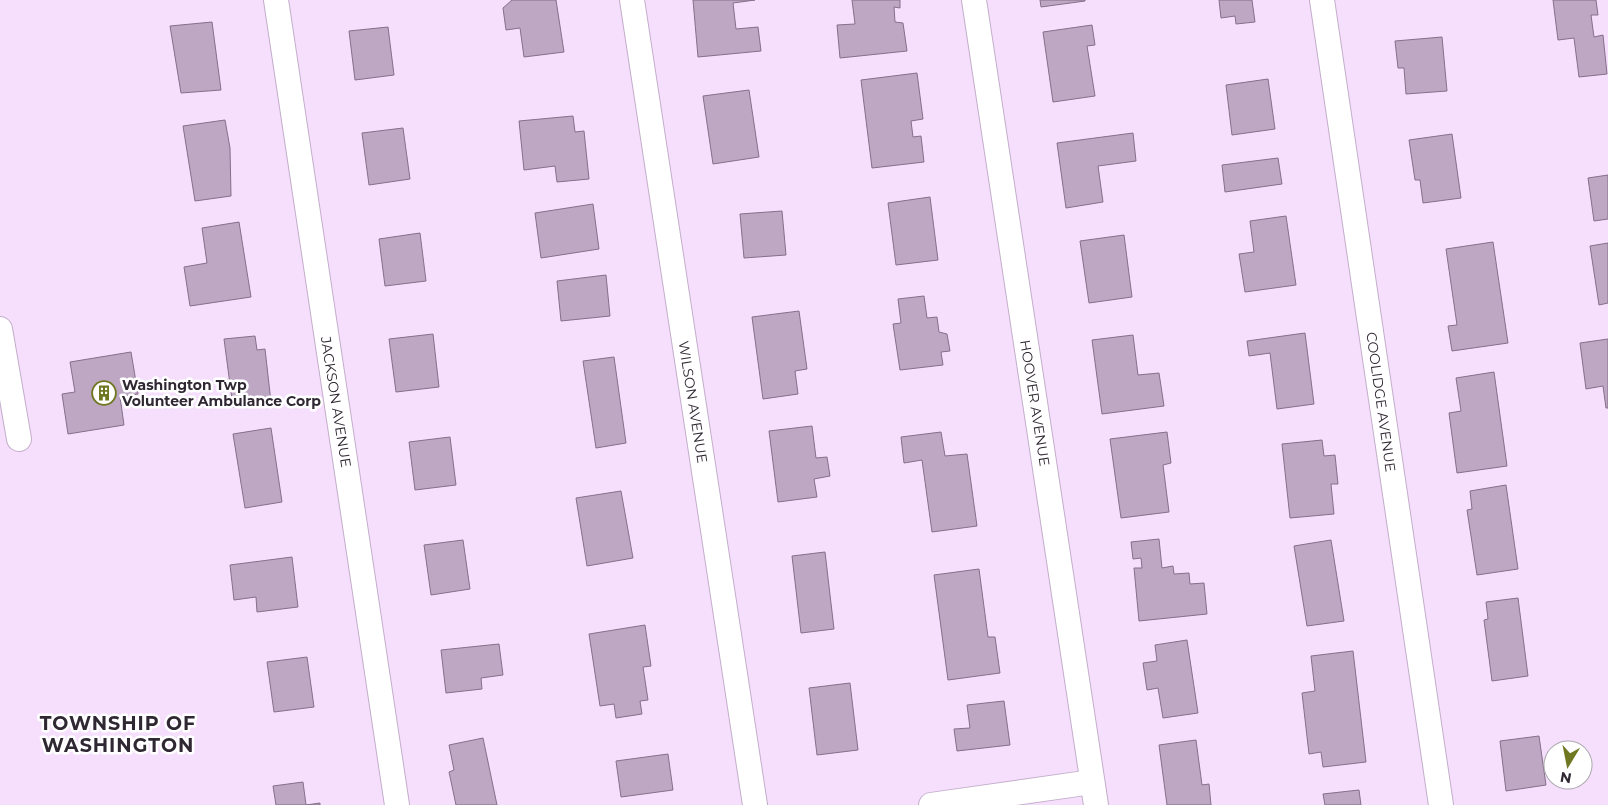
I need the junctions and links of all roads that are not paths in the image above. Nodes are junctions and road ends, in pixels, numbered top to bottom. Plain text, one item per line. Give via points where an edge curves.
1 (276, 0) edge
2 (632, 0) edge
3 (974, 0) edge
4 (1322, 0) edge
5 (0, 330) edge
6 (19, 439) dead end
7 (1092, 782) junction
8 (397, 805) edge
9 (755, 805) edge
10 (931, 805) edge
11 (1096, 805) edge
12 (1441, 805) edge

1 - 8 street, JACKSON AVENUE
2 - 9 street, WILSON AVENUE
3 - 7 street, HOOVER AVENUE
4 - 12 street, COOLIDGE AVENUE
5 - 6 street
7 - 10 street
7 - 11 street, HOOVER AVENUE

